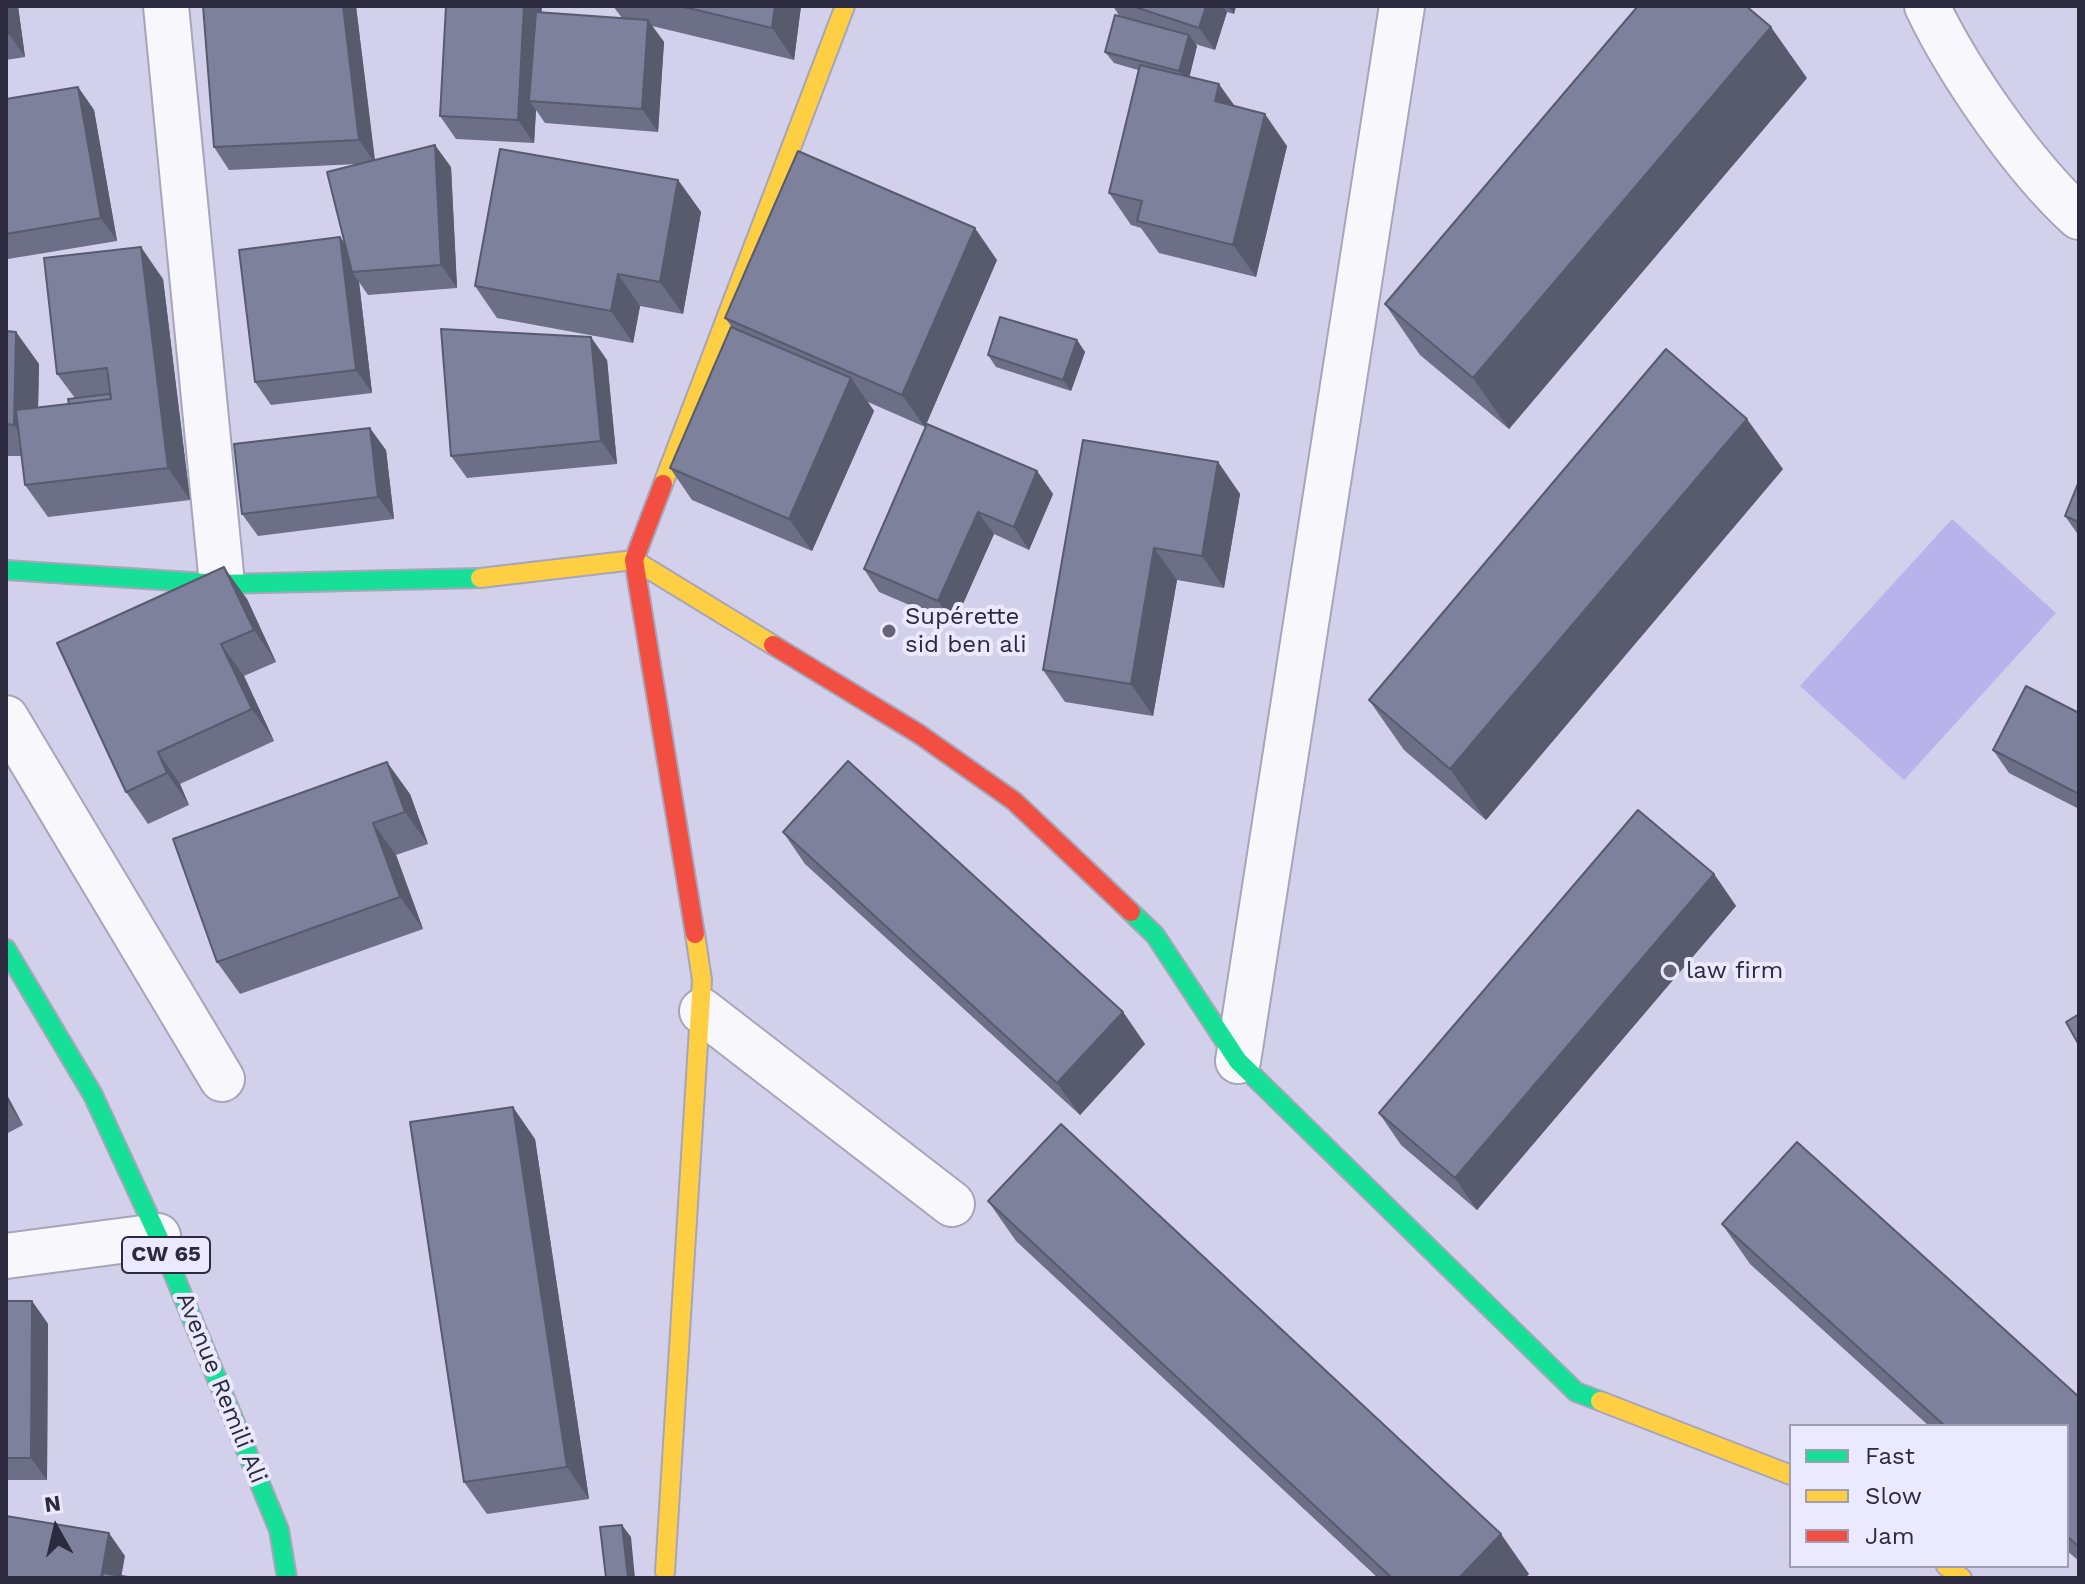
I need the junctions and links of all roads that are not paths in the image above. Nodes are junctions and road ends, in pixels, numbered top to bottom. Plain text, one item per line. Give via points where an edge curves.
1 (166, 6) edge
2 (845, 6) edge
3 (1402, 6) edge
4 (1927, 6) edge
5 (2079, 217) edge
6 (634, 560) junction
7 (6, 570) edge
8 (222, 584) junction
9 (6, 718) edge
10 (6, 949) edge
11 (702, 1011) junction
12 (1238, 1061) junction
13 (222, 1079) dead end
14 (952, 1204) dead end
15 (158, 1236) junction
16 (6, 1256) edge
17 (1789, 1474) edge
18 (665, 1572) dead end
19 (287, 1578) edge

1 - 8 street
2 - 6 street
3 - 12 street
4 - 5 street via 1950,55 2056,196
6 - 8 street via 498,578
6 - 11 street via 702,980
6 - 12 street via 919,734 1014,801 1155,935
7 - 8 street
9 - 13 street
10 - 15 street, Avenue Remili Ali / CW 65 via 93,1095
11 - 14 street
11 - 18 street
12 - 17 street via 1576,1392
15 - 16 street
15 - 19 street, Avenue Remili Ali / CW 65 via 279,1530

